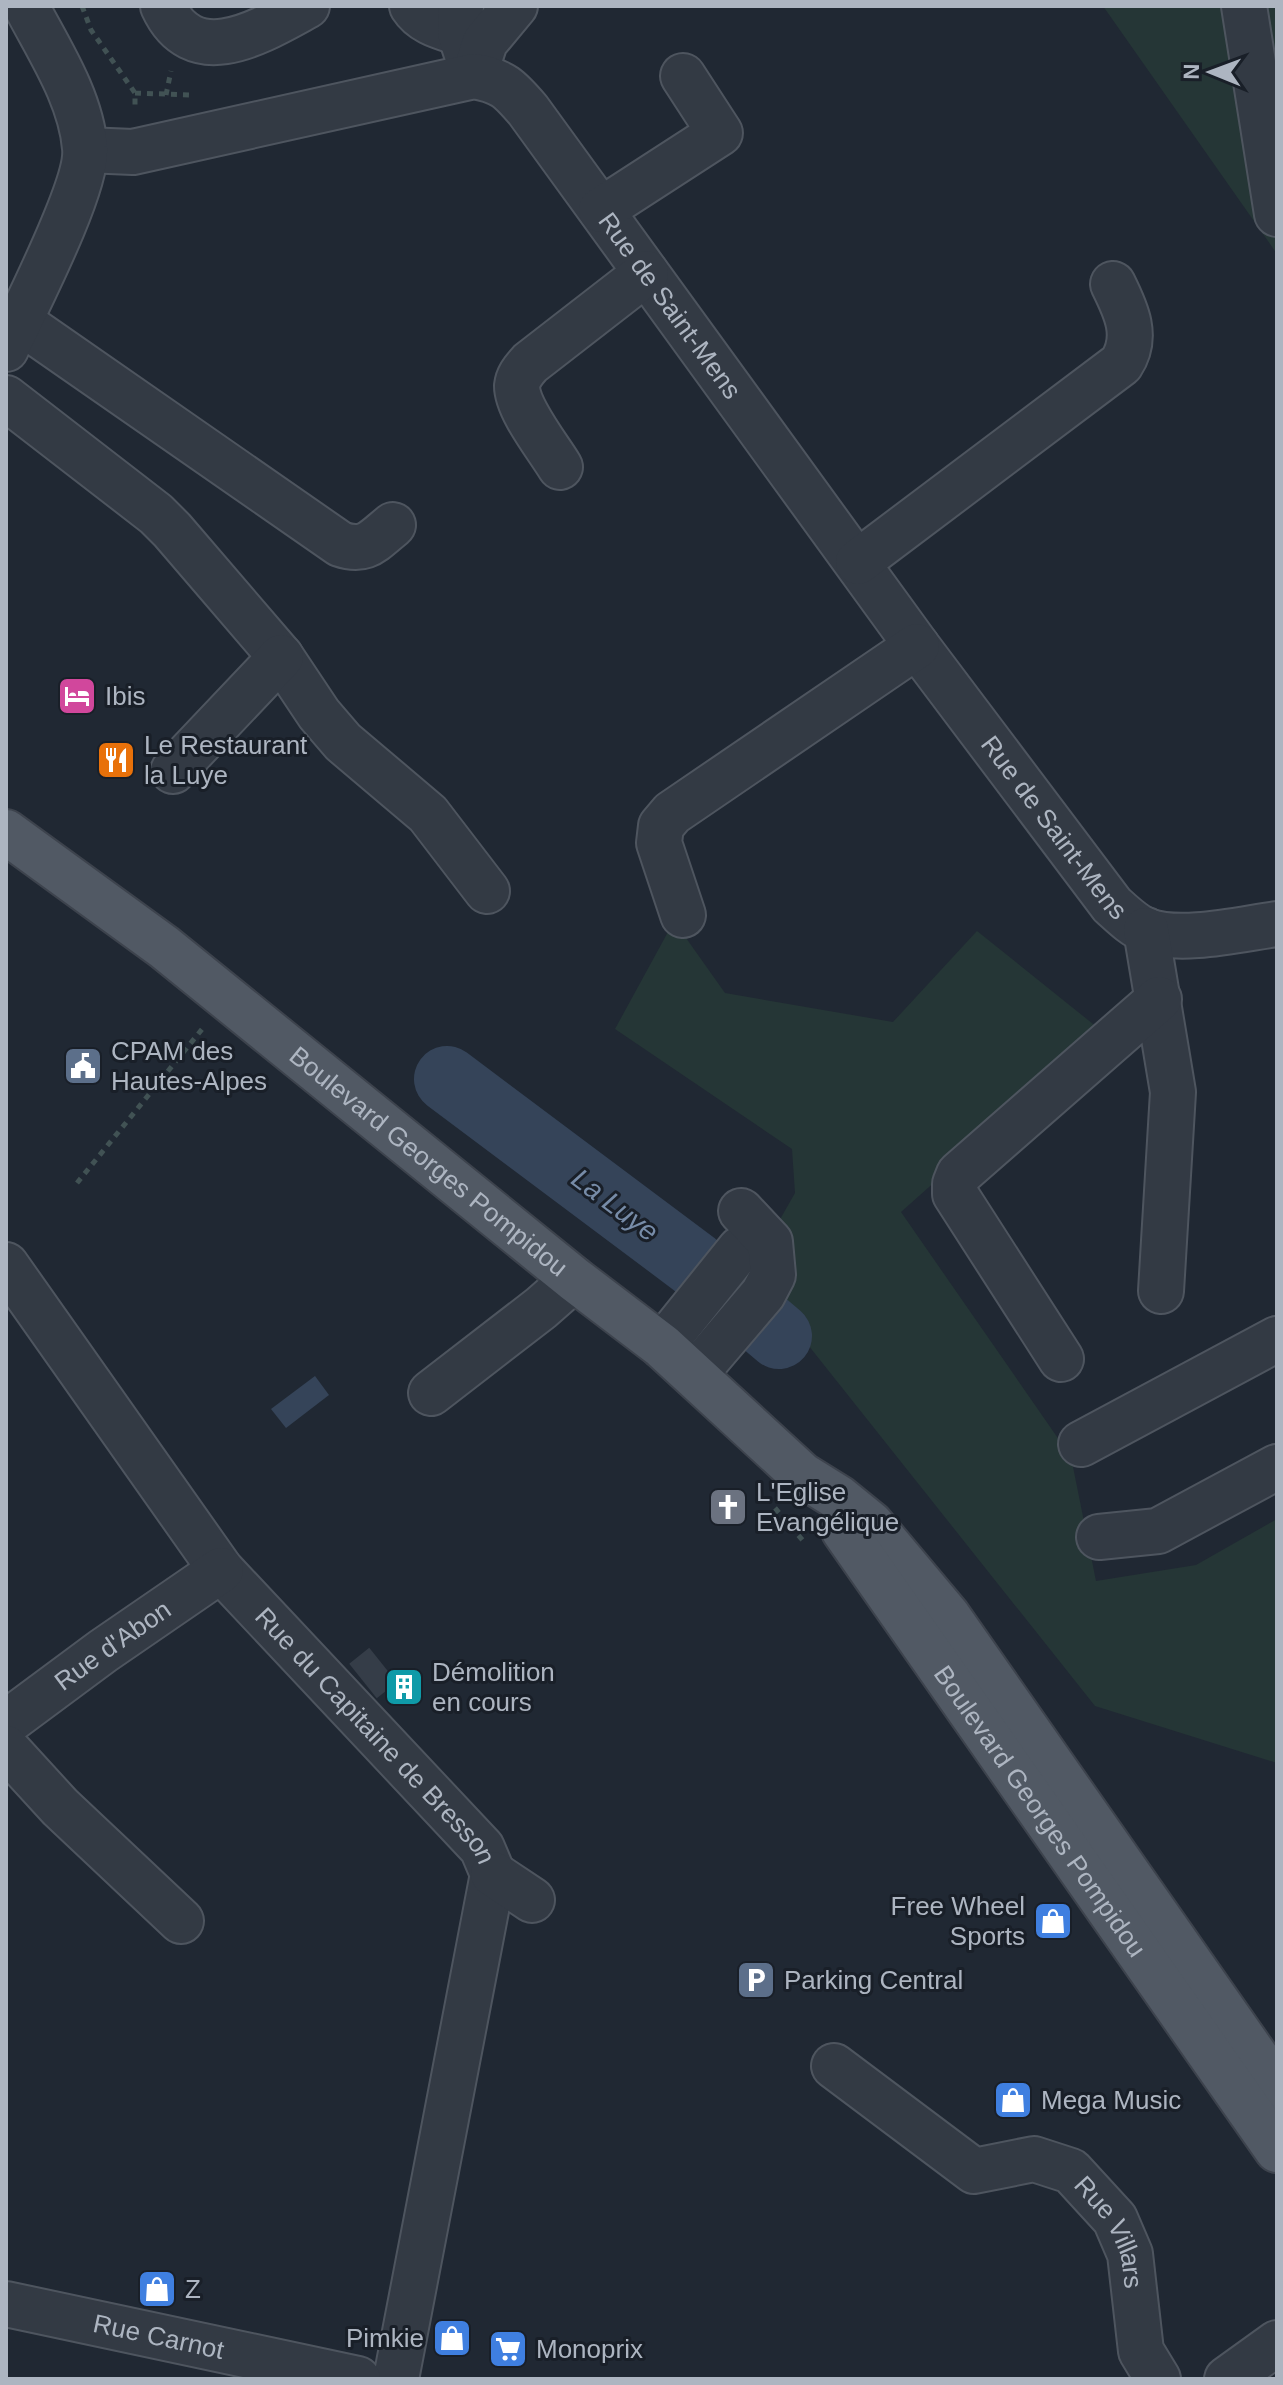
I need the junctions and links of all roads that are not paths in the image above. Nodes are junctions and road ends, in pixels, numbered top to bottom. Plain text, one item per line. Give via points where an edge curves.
1 (26, 6) edge
2 (163, 6) edge
3 (307, 6) edge
4 (412, 6) edge
5 (515, 6) edge
6 (1244, 6) edge
7 (461, 20) edge
8 (474, 76) junction
9 (683, 76) dead end
10 (86, 150) junction
11 (601, 210) junction
12 (1277, 214) edge
13 (646, 273) junction
14 (1113, 284) dead end
15 (9, 342) edge
16 (6, 398) edge
17 (560, 467) dead end
18 (393, 525) dead end
19 (858, 562) junction
20 (917, 646) junction
21 (281, 657) junction
22 (173, 771) dead end
23 (6, 832) edge
24 (487, 891) dead end
25 (683, 915) dead end
26 (1277, 924) edge
27 (1146, 930) junction
28 (1159, 999) junction
29 (6, 1265) edge
30 (574, 1279) junction
31 (1161, 1291) dead end
32 (1277, 1339) edge
33 (662, 1346) junction
34 (1061, 1359) dead end
35 (694, 1375) junction
36 (431, 1393) dead end
37 (1081, 1444) dead end
38 (1277, 1467) edge
39 (802, 1475) junction
40 (1099, 1537) dead end
41 (221, 1570) junction
42 (948, 1680) junction
43 (6, 1723) edge
44 (994, 1745) junction
45 (6, 1748) edge
46 (1048, 1759) junction
47 (1041, 1849) dead end
48 (493, 1874) junction
49 (532, 1900) dead end
50 (181, 1921) dead end
51 (834, 2066) dead end
52 (1277, 2087) edge
53 (1277, 2150) edge
54 (6, 2304) edge
55 (1277, 2343) edge
56 (358, 2379) edge
57 (396, 2379) edge
58 (1158, 2379) edge
59 (1227, 2379) edge

1 - 10 street via 70,92
2 - 3 street via 190,38 217,42 246,35
4 - 7 street via 433,24
5 - 8 street via 485,42
6 - 12 street
7 - 8 street
8 - 10 street via 133,152
8 - 11 street, Rue de Saint-Mens via 497,80 511,91
9 - 11 street via 720,133
10 - 15 street via 68,211
11 - 13 street, Rue de Saint-Mens
13 - 17 street via 520,375 522,405
13 - 19 street, Rue de Saint-Mens
14 - 19 street via 1130,333 1129,352 1121,364
15 - 18 street via 340,544 365,547
16 - 21 street via 156,514
19 - 20 street, Rue de Saint-Mens
20 - 25 street via 672,813 661,826 659,843
20 - 27 street, Rue de Saint-Mens via 1096,887
21 - 22 street
21 - 24 street via 343,742 428,814
23 - 30 main road, Boulevard Georges Pompidou via 164,947
26 - 27 street, Rue de Saint-Mens via 1200,934
27 - 28 street
28 - 31 street via 1173,1092
28 - 34 street via 959,1174 955,1184 955,1194
29 - 41 street, Rue du Capitaine de Bresson
30 - 33 main road, Boulevard Georges Pompidou
30 - 36 street
32 - 37 street
33 - 35 main road, Boulevard Georges Pompidou
33 - 35 street via 737,1240 770,1242 773,1275 763,1294
35 - 39 main road, Boulevard Georges Pompidou
38 - 40 street via 1158,1531
39 - 42 main road, Boulevard Georges Pompidou
39 - 46 main road, Boulevard Georges Pompidou via 871,1524 948,1616
41 - 43 street, Rue d'Abon
41 - 48 street, Rue du Capitaine de Bresson via 353,1691 414,1776 482,1848
42 - 44 main road, Boulevard Georges Pompidou
42 - 46 street
44 - 47 street via 1000,1784
44 - 53 main road, Boulevard Georges Pompidou
45 - 50 street
46 - 52 main road, Boulevard Georges Pompidou
48 - 49 street
48 - 57 street, Rue du Capitaine de Bresson
51 - 58 street, Rue Villars via 974,2171 1034,2159 1071,2171 1115,2219 1130,2254 1141,2351
54 - 56 street, Rue Carnot
55 - 59 street

